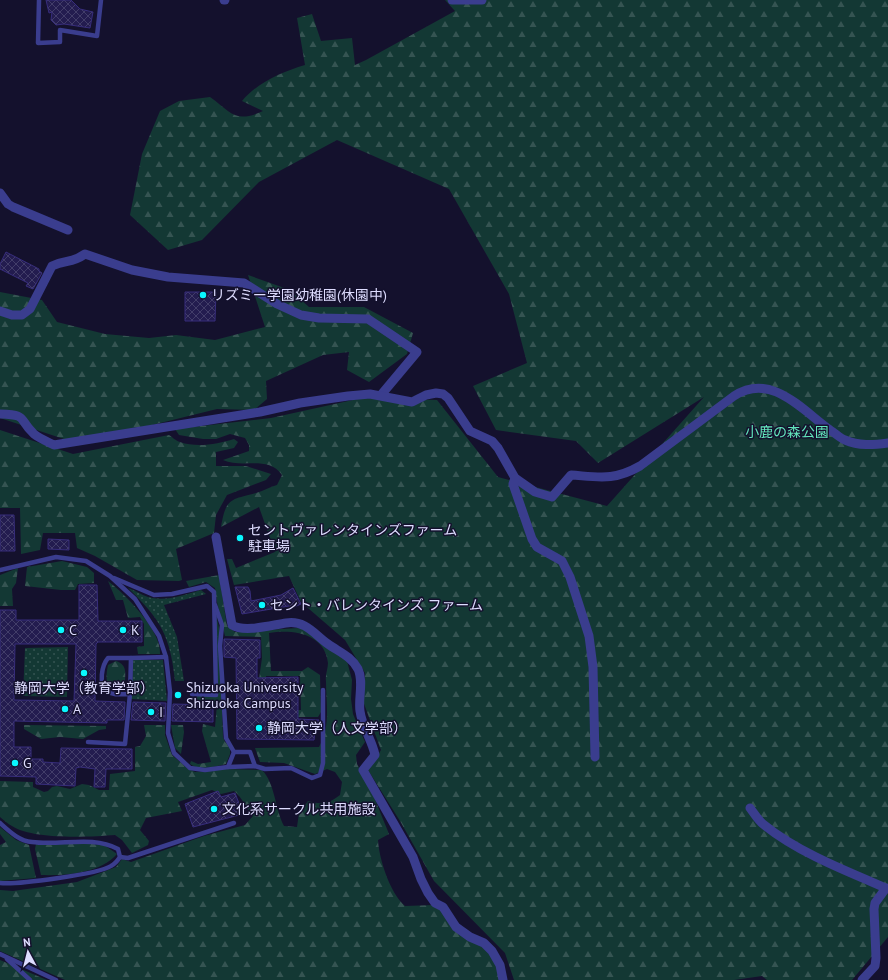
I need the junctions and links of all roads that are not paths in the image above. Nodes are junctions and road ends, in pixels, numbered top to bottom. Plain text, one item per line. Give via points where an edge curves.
1 (39, 0) edge
2 (101, 0) edge
3 (452, 0) edge
4 (482, 0) edge
5 (0, 193) edge
6 (68, 230) dead end
7 (0, 311) edge
8 (381, 395) junction
9 (0, 414) edge
10 (888, 443) edge
11 (515, 478) junction
12 (216, 537) dead end
13 (0, 570) edge
14 (110, 576) junction
15 (213, 598) junction
16 (166, 657) junction
17 (131, 658) junction
18 (323, 690) dead end
19 (130, 694) junction
20 (192, 694) dead end
21 (88, 742) dead end
22 (234, 752) junction
23 (595, 757) dead end
24 (255, 766) junction
25 (228, 767) junction
26 (750, 808) dead end
27 (0, 823) edge
28 (234, 823) dead end
29 (120, 857) junction
30 (0, 883) edge
31 (1, 954) edge
32 (30, 980) edge
33 (56, 980) edge
34 (503, 980) edge
35 (862, 980) edge

1 - 2 lane via 38,43 60,42 60,30 96,36
3 - 4 street
5 - 6 street via 13,207
7 - 8 street via 22,316 30,309 52,266 76,260 85,254 132,270 161,276 244,283 300,315 368,319 417,352
8 - 9 street via 370,394 300,403 260,412 54,445 34,434 22,417
8 - 11 street via 412,402 426,395 443,394 470,431 492,441
10 - 11 street via 857,444 843,440 780,392 758,387 744,389 626,474 607,478 571,475 552,497 535,492
11 - 23 street via 513,484 532,539 537,547 562,561 590,636
12 - 34 street via 232,625 245,629 293,622 305,626 348,656 358,669 360,710 375,755 363,770 413,857 428,893 443,907 456,927 484,943 492,951 500,964
13 - 14 lane via 56,557 86,561
14 - 15 lane via 154,595 172,594 207,586 214,592
14 - 16 lane via 135,599 159,636
15 - 20 lane via 216,695
15 - 22 lane via 222,625 220,646 226,738
16 - 17 lane
16 - 25 lane via 170,692 168,733 174,753 190,768 205,770
17 - 19 lane
17 - 19 lane via 108,658 104,663 102,684 113,694
18 - 24 lane via 323,763 320,775 312,778 291,768 265,769
19 - 21 lane via 125,744
22 - 24 lane via 250,752
22 - 25 lane
24 - 25 lane
26 - 35 street via 762,823 778,835 843,871 886,888 875,903 874,909 875,966
27 - 29 lane via 17,837 31,842 106,843 118,849
28 - 29 lane via 128,858
29 - 30 lane via 111,866 72,876
31 - 32 lane
31 - 33 lane

